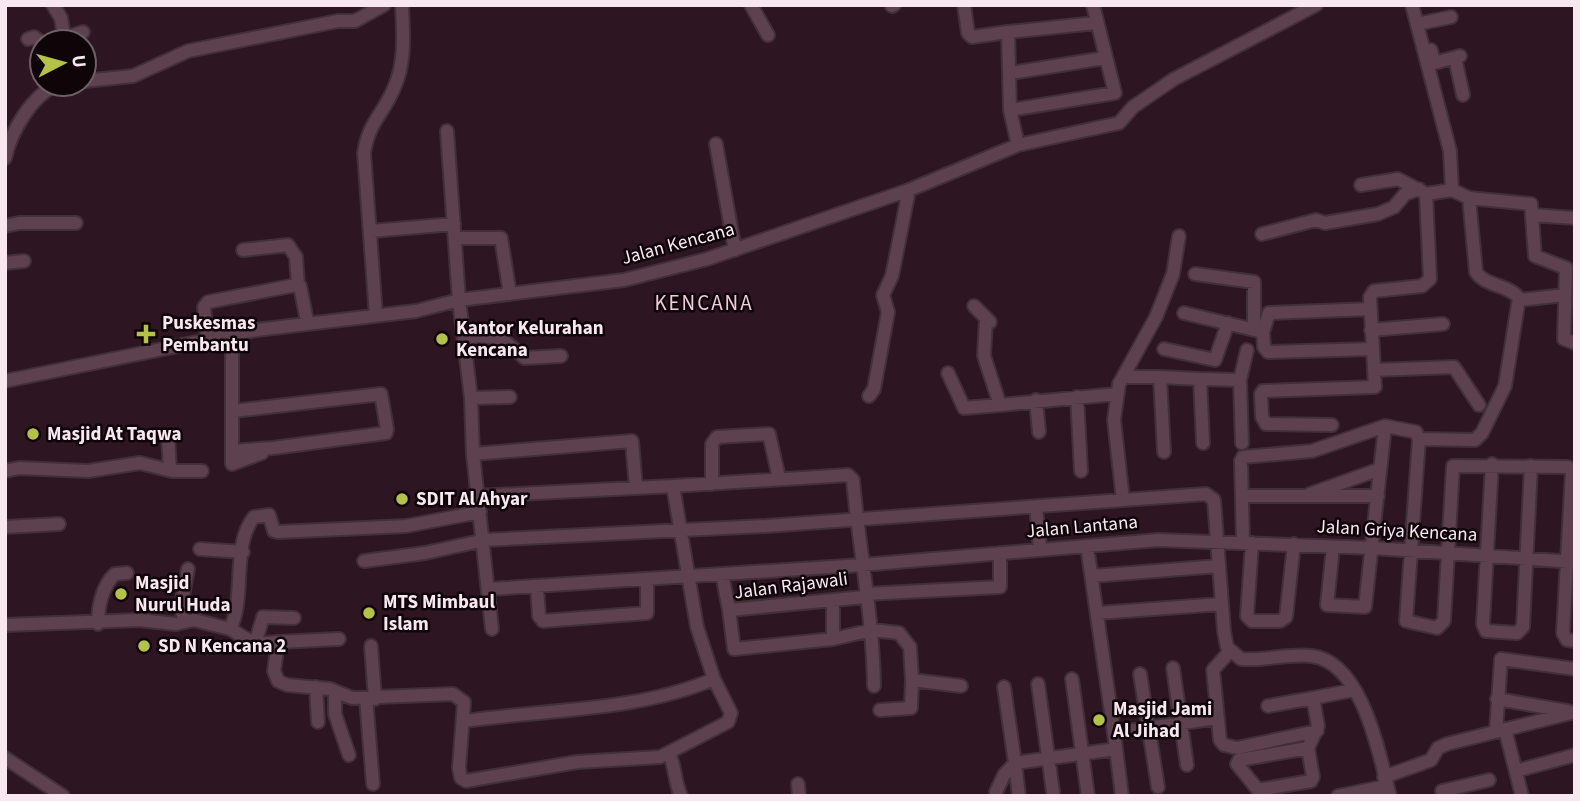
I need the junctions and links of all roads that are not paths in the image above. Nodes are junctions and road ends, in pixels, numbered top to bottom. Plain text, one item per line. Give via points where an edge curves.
1 (52, 5) edge
2 (384, 5) edge
3 (402, 5) edge
4 (751, 5) edge
5 (964, 5) edge
6 (1093, 5) edge
7 (1316, 5) edge
8 (1412, 5) edge
9 (1451, 16) dead end
10 (1096, 23) junction
11 (1421, 23) junction
12 (60, 28) edge
13 (1007, 32) junction
14 (768, 35) dead end
15 (1105, 58) junction
16 (1010, 73) junction
17 (98, 79) edge
18 (1463, 95) dead end
19 (40, 98) edge
20 (1010, 110) junction
21 (447, 131) dead end
22 (716, 144) dead end
23 (1018, 145) junction
24 (5, 158) edge
25 (1361, 185) dead end
26 (909, 190) junction
27 (1452, 190) junction
28 (1426, 191) junction
29 (1469, 198) junction
30 (1532, 215) junction
31 (1575, 218) edge
32 (76, 223) dead end
33 (454, 224) junction
34 (5, 226) edge
35 (371, 232) junction
36 (1262, 234) dead end
37 (1179, 236) dead end
38 (456, 239) junction
39 (243, 250) dead end
40 (735, 250) junction
41 (24, 261) dead end
42 (5, 262) edge
43 (1195, 274) dead end
44 (298, 285) junction
45 (510, 294) junction
46 (1565, 295) junction
47 (459, 300) junction
48 (1519, 300) junction
49 (974, 306) dead end
50 (1370, 309) junction
51 (1184, 313) dead end
52 (376, 316) junction
53 (307, 321) junction
54 (1228, 324) junction
55 (1443, 324) dead end
56 (1371, 330) junction
57 (1259, 331) junction
58 (232, 334) junction
59 (465, 338) junction
60 (206, 339) junction
61 (1575, 343) edge
62 (1164, 349) dead end
63 (1373, 349) junction
64 (1247, 350) dead end
65 (561, 356) dead end
66 (1374, 370) junction
67 (948, 373) dead end
68 (1123, 377) junction
69 (1160, 377) junction
70 (1200, 379) junction
71 (1240, 380) junction
72 (5, 381) edge
73 (1117, 394) junction
74 (869, 396) dead end
75 (510, 397) dead end
76 (1077, 397) junction
77 (471, 398) junction
78 (1036, 400) junction
79 (1000, 405) junction
80 (1479, 405) dead end
81 (233, 411) junction
82 (1332, 425) dead end
83 (1385, 426) junction
84 (1039, 432) dead end
85 (168, 437) dead end
86 (1419, 439) junction
87 (1203, 443) dead end
88 (1242, 443) dead end
89 (1164, 452) dead end
90 (473, 454) junction
91 (1492, 464) junction
92 (1531, 466) junction
93 (1380, 468) junction
94 (170, 470) junction
95 (5, 471) edge
96 (202, 471) dead end
97 (1081, 471) dead end
98 (779, 478) junction
99 (712, 484) junction
100 (673, 486) junction
101 (636, 488) junction
102 (478, 496) junction
103 (1242, 496) junction
104 (1378, 496) junction
105 (1300, 498) junction
106 (1123, 500) junction
107 (1036, 507) junction
108 (481, 512) junction
109 (856, 519) junction
110 (59, 524) dead end
111 (5, 527) edge
112 (679, 529) junction
113 (485, 540) junction
114 (1217, 540) junction
115 (1247, 542) junction
116 (1294, 544) junction
117 (1087, 546) junction
118 (1333, 547) junction
119 (1373, 548) junction
120 (200, 549) dead end
121 (1040, 550) junction
122 (243, 552) junction
123 (1409, 552) junction
124 (1000, 553) junction
125 (1450, 554) junction
126 (1489, 555) junction
127 (1527, 558) junction
128 (364, 562) dead end
129 (1572, 562) edge
130 (862, 565) junction
131 (1219, 566) junction
132 (188, 569) dead end
133 (127, 573) dead end
134 (722, 574) junction
135 (1092, 576) junction
136 (687, 577) junction
137 (647, 579) junction
138 (537, 587) junction
139 (489, 589) junction
140 (865, 595) junction
141 (833, 600) junction
142 (1221, 604) junction
143 (729, 610) junction
144 (1098, 613) junction
145 (295, 618) dead end
146 (184, 622) junction
147 (99, 624) junction
148 (5, 625) edge
149 (230, 629) junction
150 (492, 629) dead end
151 (872, 630) junction
152 (339, 639) dead end
153 (833, 639) junction
154 (1575, 641) edge
155 (278, 642) junction
156 (255, 644) junction
157 (371, 646) dead end
158 (1230, 651) junction
159 (1173, 668) dead end
160 (1575, 669) edge
161 (1140, 674) dead end
162 (714, 678) junction
163 (1072, 679) dead end
164 (912, 680) junction
165 (1038, 684) dead end
166 (874, 686) dead end
167 (961, 686) dead end
168 (316, 687) junction
169 (1004, 687) dead end
170 (1354, 690) junction
171 (335, 692) junction
172 (1312, 698) junction
173 (371, 699) junction
174 (1497, 699) junction
175 (1268, 705) dead end
176 (880, 710) dead end
177 (1574, 712) edge
178 (1217, 718) junction
179 (464, 721) junction
180 (318, 722) dead end
181 (1181, 723) junction
182 (1148, 728) junction
183 (1500, 730) junction
184 (1317, 731) junction
185 (1114, 733) junction
186 (1308, 748) junction
187 (1116, 749) junction
188 (669, 753) junction
189 (1083, 754) junction
190 (349, 755) dead end
191 (1575, 755) edge
192 (5, 758) edge
193 (1048, 759) junction
194 (1015, 763) junction
195 (1187, 765) dead end
196 (1516, 771) junction
197 (373, 783) dead end
198 (1387, 786) edge
199 (1482, 786) edge
200 (1158, 787) dead end
201 (1442, 791) dead end
202 (996, 792) dead end
203 (1053, 792) dead end
204 (63, 796) edge
205 (681, 796) edge
206 (1019, 796) edge
207 (1088, 796) edge
208 (1122, 796) edge
209 (1338, 796) edge
210 (1522, 796) edge

1 - 12 street via 61,18
2 - 17 street via 355,21 338,20 201,48 133,76
3 - 35 street via 403,52 398,79 369,128 364,153
4 - 14 street
5 - 13 street via 972,37
6 - 10 street
7 - 23 street, Jalan Kencana via 1174,79 1133,107 1119,123
8 - 11 street
9 - 11 street
10 - 13 street
10 - 15 street
11 - 18 street via 1434,63 1458,57
11 - 27 street via 1450,152
13 - 16 street
15 - 16 street
15 - 20 street via 1115,93
16 - 20 street
19 - 24 street via 28,111
20 - 23 street
21 - 33 street
22 - 40 street
23 - 26 street, Jalan Kencana
25 - 28 street via 1398,179
26 - 40 street, Jalan Kencana
26 - 74 street via 884,295 887,312
27 - 28 street
27 - 29 street
28 - 36 street via 1405,194 1394,207 1378,214 1325,223 1315,220
28 - 50 street via 1430,279 1422,286 1372,292
29 - 30 street via 1530,204
29 - 48 street via 1476,272 1484,281 1514,292
30 - 31 street
30 - 46 street via 1535,256 1565,267
32 - 34 street
33 - 35 street
33 - 38 street
35 - 52 street
37 - 68 street, Jalan Lantana via 1173,274 1156,317
38 - 45 street via 501,238
38 - 47 street
39 - 44 street via 288,245 296,257
40 - 45 street, Jalan Kencana via 624,280
41 - 42 street
43 - 57 street via 1254,282
44 - 53 street
44 - 60 street via 208,302 204,307
45 - 47 street, Jalan Kencana
46 - 48 street
46 - 61 street via 1564,339
47 - 52 street, Jalan Kencana
47 - 59 street
48 - 86 street via 1505,386 1482,433 1470,442
49 - 79 street via 990,321 984,356
50 - 56 street
50 - 57 street via 1271,312
51 - 54 street
52 - 53 street, Jalan Kencana
53 - 58 street, Jalan Kencana
54 - 57 street
54 - 62 street via 1215,360
55 - 56 street
56 - 63 street
57 - 63 street via 1268,352
58 - 60 street, Jalan Kencana
58 - 81 street
59 - 65 street via 502,339 525,358
59 - 77 street
60 - 72 street, Jalan Kencana
63 - 66 street
64 - 71 street
66 - 80 street via 1454,367
66 - 82 street via 1375,387 1261,394 1266,424
67 - 79 street via 964,408
68 - 69 street
68 - 73 street, Jalan Lantana
69 - 70 street
69 - 89 street
70 - 71 street
70 - 87 street
71 - 88 street
73 - 76 street
73 - 106 street, Jalan Lantana via 1115,430
75 - 77 street
76 - 78 street
76 - 97 street
77 - 90 street
78 - 79 street
78 - 84 street
81 - 81 street via 232,464 273,449 386,433 383,396
83 - 86 street via 1416,432
83 - 93 street
83 - 103 street via 1312,451 1241,459
85 - 94 street
86 - 123 street
90 - 101 street via 632,441
90 - 102 street
91 - 92 street
91 - 125 street via 1452,467
91 - 126 street
92 - 127 street
92 - 129 street via 1571,470
93 - 104 street
93 - 105 street
94 - 95 street via 140,463 88,471
94 - 96 street
98 - 99 street
98 - 99 street via 769,433 717,437 712,444
98 - 109 street via 848,475 853,480
99 - 100 street
100 - 101 street
100 - 112 street
101 - 102 street
102 - 108 street
103 - 105 street
103 - 115 street
104 - 105 street
104 - 119 street
106 - 107 street, Jalan Lantana
106 - 114 street, Jalan Lantana via 1210,495
107 - 109 street, Jalan Lantana
107 - 121 street
108 - 113 street
108 - 122 street via 406,526 278,532 271,517 261,514 251,519
109 - 112 street, Jalan Lantana
109 - 130 street
110 - 111 street
112 - 113 street, Jalan Lantana
112 - 136 street
113 - 128 street, Jalan Lantana
113 - 139 street
114 - 115 street, Jalan Griya Kencana
114 - 117 street, Jalan Lantana
114 - 131 street
115 - 116 street, Jalan Griya Kencana
115 - 116 street via 1247,616 1252,621 1286,617
116 - 118 street, Jalan Griya Kencana
117 - 121 street, Jalan Lantana
117 - 135 street
118 - 119 street, Jalan Griya Kencana
118 - 119 street via 1327,605 1365,607
119 - 123 street, Jalan Griya Kencana
120 - 122 street
121 - 124 street, Jalan Lantana
122 - 149 street via 236,618
123 - 125 street, Jalan Griya Kencana
123 - 125 street via 1406,621 1437,628 1443,624
124 - 130 street, Jalan Lantana
124 - 140 street, Jalan Rajawali via 1000,587
125 - 126 street, Jalan Griya Kencana
126 - 127 street, Jalan Griya Kencana
126 - 127 street via 1486,631 1517,633 1523,629
127 - 129 street, Jalan Griya Kencana
129 - 154 street via 1563,633 1567,640
130 - 134 street, Jalan Lantana
130 - 140 street
131 - 135 street
131 - 142 street
132 - 146 street via 181,606
133 - 147 street via 109,580 99,604
134 - 136 street, Jalan Lantana
134 - 143 street
135 - 144 street
136 - 137 street, Jalan Lantana
136 - 162 street via 696,627
137 - 138 street, Jalan Lantana
137 - 138 street via 649,612 619,616 541,621
138 - 139 street, Jalan Lantana
139 - 150 street
140 - 141 street, Jalan Rajawali
140 - 151 street
141 - 143 street, Jalan Rajawali
141 - 153 street
142 - 144 street
142 - 158 street
143 - 153 street, Jalan Rajawali via 734,649
144 - 185 street
145 - 156 street via 263,617
146 - 147 street
146 - 149 street
147 - 148 street
149 - 156 street
151 - 153 street, Jalan Rajawali
151 - 164 street via 905,637 911,651
151 - 166 street
152 - 155 street
155 - 156 street
155 - 168 street via 274,671 278,681
157 - 173 street
158 - 170 street via 1246,660 1304,655 1324,658 1341,669
158 - 178 street via 1213,670
159 - 181 street
160 - 174 street via 1501,659
161 - 182 street
162 - 179 street via 649,700
162 - 188 street via 730,720
163 - 189 street
164 - 167 street
164 - 176 street via 911,708
165 - 193 street
168 - 171 street
168 - 180 street
169 - 194 street
170 - 172 street
170 - 198 street
171 - 173 street
171 - 190 street via 335,714
172 - 175 street
172 - 184 street
173 - 179 street via 453,694 464,702
173 - 197 street
174 - 177 street
174 - 183 street
177 - 183 street
178 - 181 street
178 - 184 street via 1222,743 1233,748
179 - 188 street via 459,768 466,781 577,762 650,760
181 - 182 street
181 - 195 street
182 - 185 street
182 - 200 street
183 - 196 street
183 - 198 street via 1441,746 1432,760
184 - 186 street
185 - 187 street
186 - 186 street via 1311,781 1258,790 1237,763
187 - 189 street
187 - 208 street
188 - 205 street
189 - 193 street
189 - 207 street
191 - 196 street
192 - 204 street
193 - 194 street
193 - 203 street
194 - 202 street
194 - 206 street
196 - 210 street
198 - 209 street
199 - 201 street

